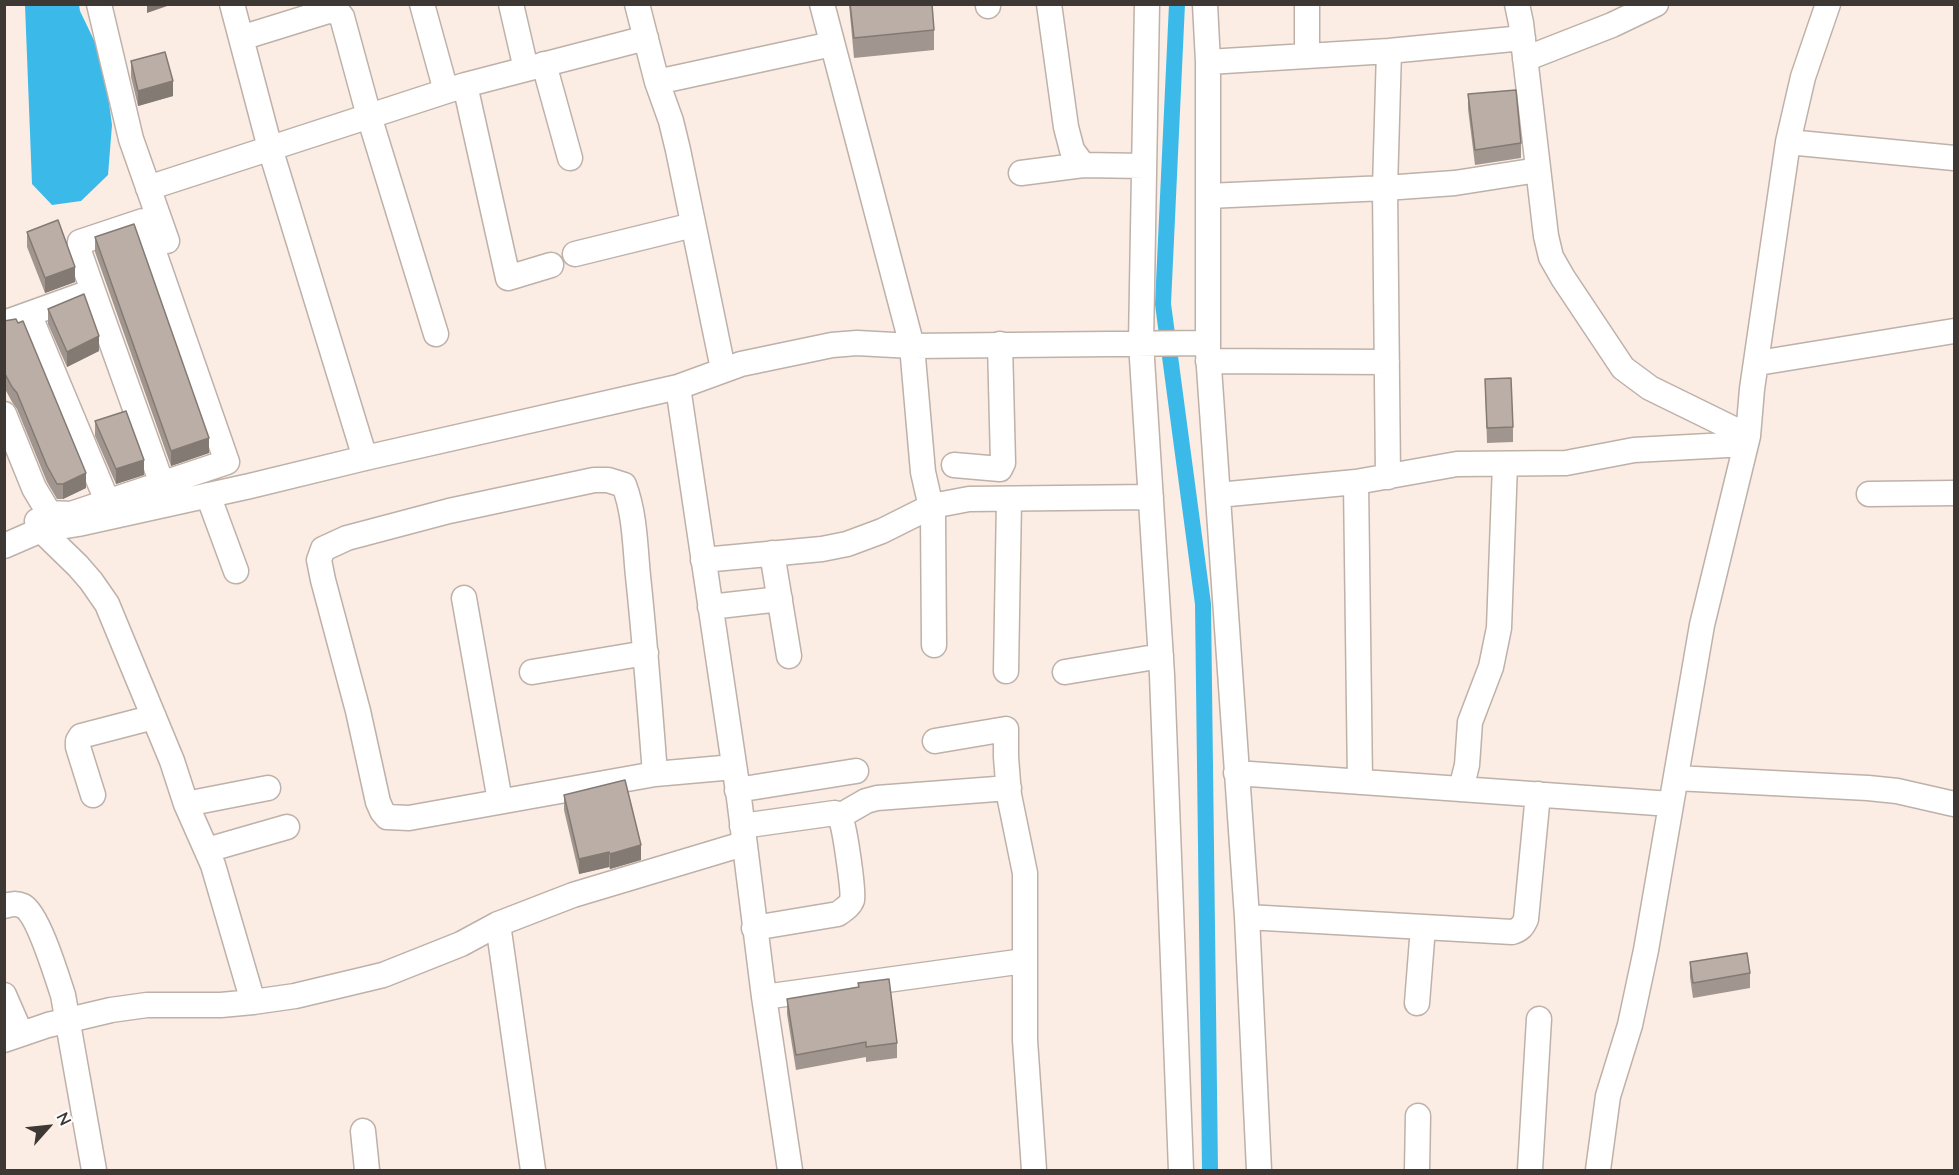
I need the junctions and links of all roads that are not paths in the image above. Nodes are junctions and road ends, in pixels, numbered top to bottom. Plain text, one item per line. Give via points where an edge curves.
1 (99, 4) edge
2 (232, 4) edge
3 (422, 4) edge
4 (511, 4) edge
5 (637, 4) edge
6 (822, 4) edge
7 (1050, 4) edge
8 (1147, 4) edge
9 (1205, 4) edge
10 (1307, 4) edge
11 (1517, 4) edge
12 (1656, 4) edge
13 (1828, 4) edge
14 (242, 38) junction
15 (646, 38) junction
16 (832, 44) junction
17 (1524, 49) junction
18 (1389, 51) junction
19 (1307, 56) junction
20 (1208, 62) junction
21 (535, 67) junction
22 (657, 82) junction
23 (455, 88) junction
24 (369, 116) junction
25 (1788, 142) junction
26 (270, 148) junction
27 (570, 158) dead end
28 (1954, 158) edge
29 (1083, 165) junction
30 (1144, 166) junction
31 (1538, 170) junction
32 (1021, 173) dead end
33 (148, 188) junction
34 (1385, 188) junction
35 (1208, 196) junction
36 (693, 225) junction
37 (575, 254) dead end
38 (551, 265) dead end
39 (93, 291) junction
40 (29, 314) junction
41 (4, 323) edge
42 (1954, 331) edge
43 (436, 333) dead end
44 (1145, 343) junction
45 (1000, 344) junction
46 (912, 345) junction
47 (1208, 352) junction
48 (1387, 362) junction
49 (1758, 363) junction
50 (723, 369) junction
51 (678, 387) junction
52 (4, 414) edge
53 (4, 437) edge
54 (1747, 440) junction
55 (364, 458) junction
56 (1505, 464) junction
57 (954, 465) dead end
58 (1388, 477) junction
59 (1356, 482) junction
60 (162, 484) junction
61 (250, 486) junction
62 (1954, 493) edge
63 (1869, 494) dead end
64 (208, 495) junction
65 (1218, 495) junction
66 (1151, 497) junction
67 (1009, 500) junction
68 (108, 503) junction
69 (932, 506) junction
70 (75, 519) junction
71 (40, 530) junction
72 (4, 546) edge
73 (772, 553) junction
74 (703, 560) junction
75 (236, 571) dead end
76 (464, 598) dead end
77 (780, 599) junction
78 (710, 607) junction
79 (934, 645) dead end
80 (646, 653) junction
81 (789, 656) dead end
82 (1161, 656) junction
83 (1006, 671) dead end
84 (532, 672) dead end
85 (1065, 672) dead end
86 (154, 717) junction
87 (935, 741) dead end
88 (856, 771) dead end
89 (1236, 773) junction
90 (655, 774) junction
91 (1676, 778) junction
92 (735, 779) junction
93 (1360, 782) junction
94 (268, 788) dead end
95 (1009, 788) junction
96 (1461, 789) junction
97 (1538, 794) junction
98 (93, 795) dead end
99 (500, 801) junction
100 (186, 804) junction
101 (1671, 804) junction
102 (1954, 804) edge
103 (840, 816) junction
104 (287, 827) dead end
105 (742, 835) junction
106 (207, 850) junction
107 (4, 906) edge
108 (1247, 917) junction
109 (498, 924) junction
110 (1423, 927) junction
111 (754, 928) junction
112 (1024, 961) junction
113 (4, 995) edge
114 (764, 997) junction
115 (253, 1002) junction
116 (1417, 1003) dead end
117 (1539, 1019) dead end
118 (66, 1021) junction
119 (13, 1037) edge
120 (1418, 1116) dead end
121 (363, 1131) dead end
122 (94, 1170) edge
123 (367, 1170) edge
124 (533, 1170) edge
125 (790, 1170) edge
126 (1034, 1170) edge
127 (1181, 1170) edge
128 (1259, 1170) edge
129 (1417, 1170) edge
130 (1530, 1170) edge
131 (1598, 1170) edge

1 - 33 street via 131,139
2 - 14 street
3 - 23 street
4 - 21 street
5 - 15 street
6 - 16 street
7 - 29 street via 1066,127 1072,150
8 - 30 street
9 - 20 street
10 - 19 street
11 - 17 street
12 - 17 street via 1612,25
13 - 25 street via 1803,77
14 - 24 street via 328,11 338,12
14 - 26 street
15 - 21 street
15 - 22 street
16 - 22 street
16 - 46 street
17 - 18 street
17 - 31 street
18 - 19 street
18 - 34 street
19 - 20 street
20 - 35 street
21 - 23 street
21 - 27 street
22 - 36 street via 671,121
23 - 24 street
23 - 38 street via 508,278
24 - 26 street
24 - 43 street
25 - 28 street
25 - 49 street
26 - 33 street
26 - 55 street
29 - 30 street
29 - 32 street
30 - 44 street
31 - 34 street via 1455,183
31 - 54 street via 1551,257 1623,368 1650,388
33 - 61 street
34 - 35 street
34 - 48 street
35 - 47 street
36 - 37 street
36 - 50 street
39 - 40 street
39 - 60 street
39 - 60 street via 80,242 143,220 227,462
40 - 41 street
40 - 68 street
42 - 49 street
44 - 45 street
44 - 47 street via 1178,343
44 - 66 street
45 - 46 street
45 - 57 street via 1003,464 1000,469
46 - 50 street via 832,345
46 - 69 street via 923,472
47 - 48 street
47 - 65 street
48 - 58 street
49 - 54 street
50 - 51 street
51 - 55 street
51 - 74 street
52 - 70 street via 42,503 49,513
53 - 71 street
54 - 56 street via 1652,449 1566,463
54 - 91 street via 1702,625
55 - 61 street
56 - 58 street via 1457,464
56 - 96 street via 1499,628 1491,667 1470,722
58 - 59 street
59 - 65 street
59 - 93 street
60 - 68 street
61 - 64 street
62 - 63 street
64 - 70 street
64 - 75 street
65 - 89 street
66 - 67 street
66 - 82 street
67 - 69 street via 969,499
67 - 83 street
68 - 70 street
69 - 73 street via 846,544
69 - 79 street
70 - 71 street
71 - 72 street
71 - 86 street via 84,573 107,604
73 - 74 street
73 - 77 street
74 - 78 street
76 - 99 street
77 - 78 street
77 - 81 street
78 - 92 street
80 - 84 street
80 - 90 street
80 - 99 street via 628,497 624,485 616,481 594,480 457,509 347,538 323,549 319,560 323,580 382,811 387,817 409,818
82 - 85 street
82 - 127 street
86 - 98 street via 81,736 78,747
86 - 100 street
87 - 95 street via 1006,729
88 - 92 street
89 - 93 street
89 - 108 street
90 - 92 street
90 - 99 street
91 - 101 street
91 - 102 street via 1868,788
92 - 105 street
93 - 96 street
94 - 100 street
95 - 103 street via 877,798
95 - 112 street via 1025,873
96 - 97 street
97 - 101 street
97 - 110 street via 1524,925 1512,932
100 - 106 street
101 - 131 street via 1630,1025 1608,1096
103 - 105 street via 835,813
103 - 111 street via 851,886 852,900 847,908 826,917
104 - 106 street
105 - 109 street
105 - 111 street
106 - 115 street
107 - 118 street via 23,906 38,928 63,995
108 - 110 street
108 - 128 street
109 - 115 street via 461,944 383,975
109 - 124 street
110 - 116 street
111 - 114 street
112 - 114 street
112 - 126 street
113 - 119 street
114 - 125 street
115 - 118 street via 131,1007
117 - 130 street
118 - 119 street
118 - 122 street
120 - 129 street
121 - 123 street

